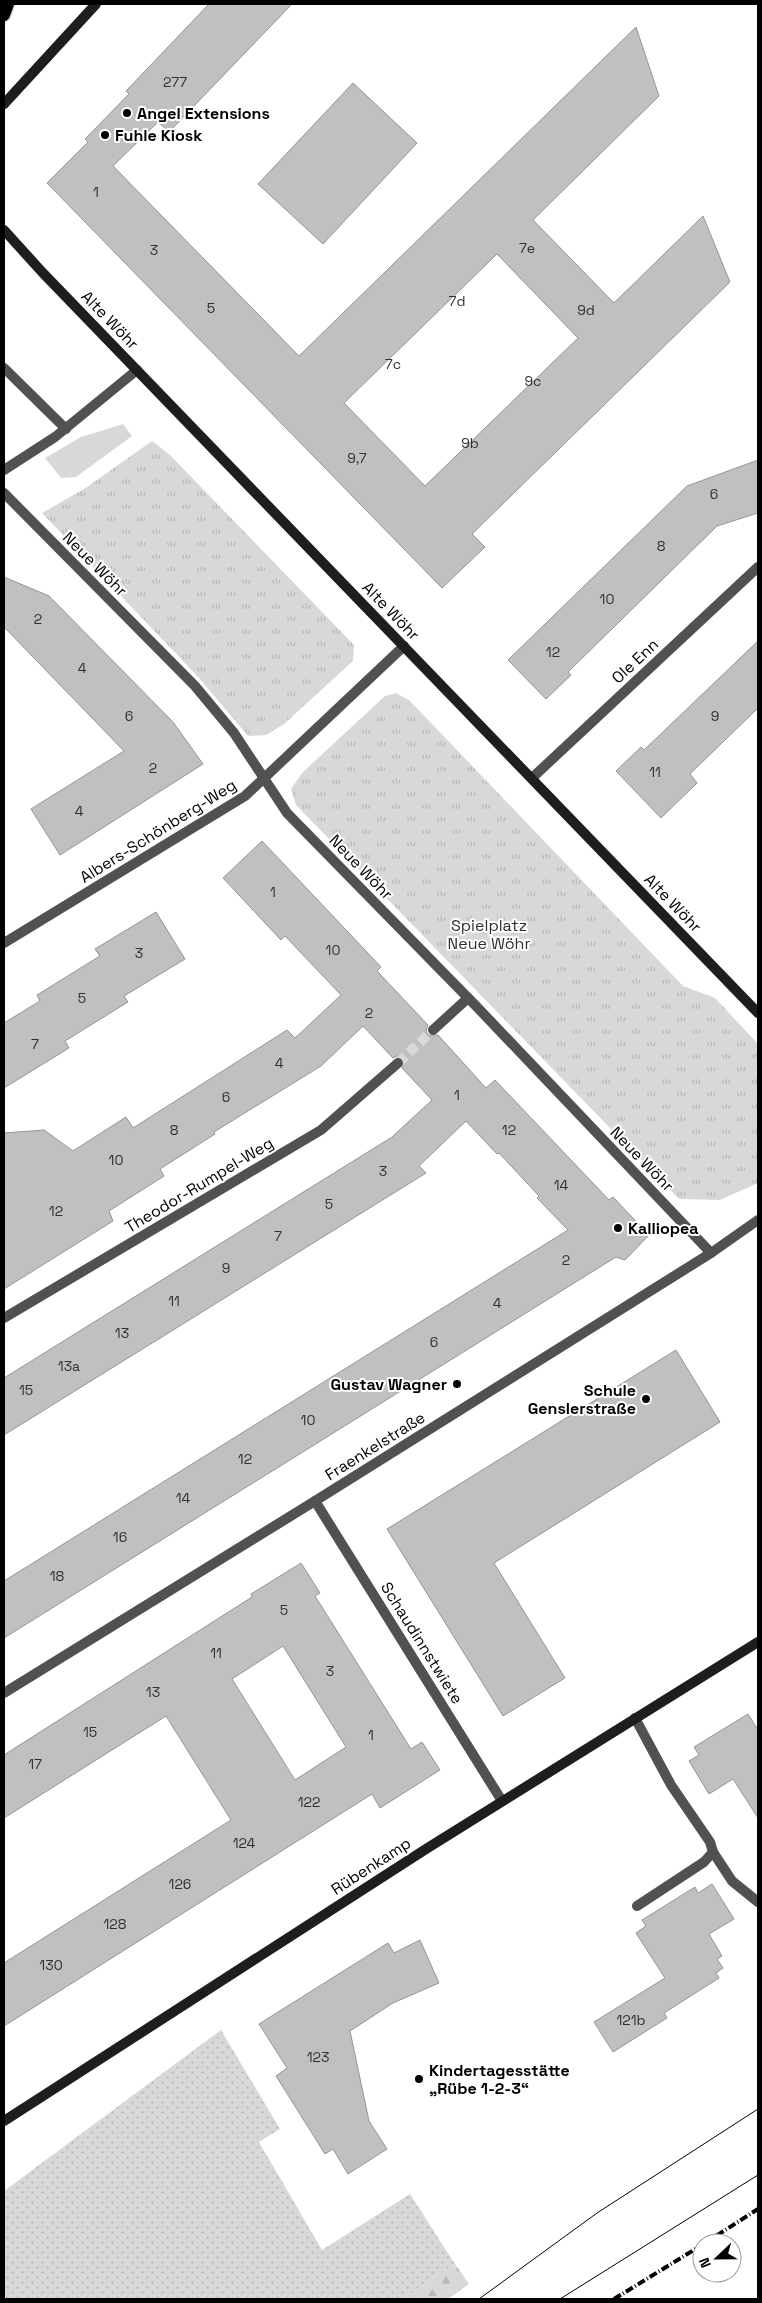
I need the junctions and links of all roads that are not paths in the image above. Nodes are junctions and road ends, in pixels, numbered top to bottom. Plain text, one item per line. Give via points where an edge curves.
1 (8, 4) edge
2 (96, 4) edge
3 (4, 15) edge
4 (4, 104) edge
5 (4, 230) edge
6 (4, 368) edge
7 (138, 370) junction
8 (66, 428) junction
9 (4, 470) edge
10 (4, 493) edge
11 (758, 567) edge
12 (404, 646) junction
13 (532, 778) junction
14 (263, 780) junction
15 (4, 943) edge
16 (468, 998) junction
17 (758, 1013) edge
18 (433, 1030) tunnel mouth
19 (398, 1063) tunnel mouth
20 (758, 1220) edge
21 (710, 1253) junction
22 (4, 1318) edge
23 (315, 1502) junction
24 (758, 1642) edge
25 (4, 1693) edge
26 (635, 1718) junction
27 (502, 1801) junction
28 (714, 1852) junction
29 (758, 1902) edge
30 (637, 1906) dead end
31 (4, 2121) edge

1 - 3 main road
2 - 4 street
5 - 7 street, Alte Wöhr
6 - 8 street
7 - 8 street
7 - 12 street, Alte Wöhr
8 - 9 street
10 - 14 street, Neue Wöhr via 195,686 234,733
11 - 13 street, Ole Enn
12 - 13 street, Alte Wöhr
12 - 14 street, Albers-Schönberg-Weg
13 - 17 street, Alte Wöhr
14 - 15 street, Albers-Schönberg-Weg via 229,808
14 - 16 street, Neue Wöhr via 287,813
16 - 18 street
16 - 21 street, Neue Wöhr
19 - 22 street, Theodor-Rumpel-Weg via 321,1130
20 - 21 street, Fraenkelstraße
21 - 23 street, Fraenkelstraße
23 - 25 street, Fraenkelstraße
23 - 27 street, Schaudinnstwiete
24 - 26 street, Rübenkamp
26 - 27 street, Rübenkamp
26 - 28 street via 671,1785
27 - 31 street, Rübenkamp
28 - 29 street via 732,1881
28 - 30 street

